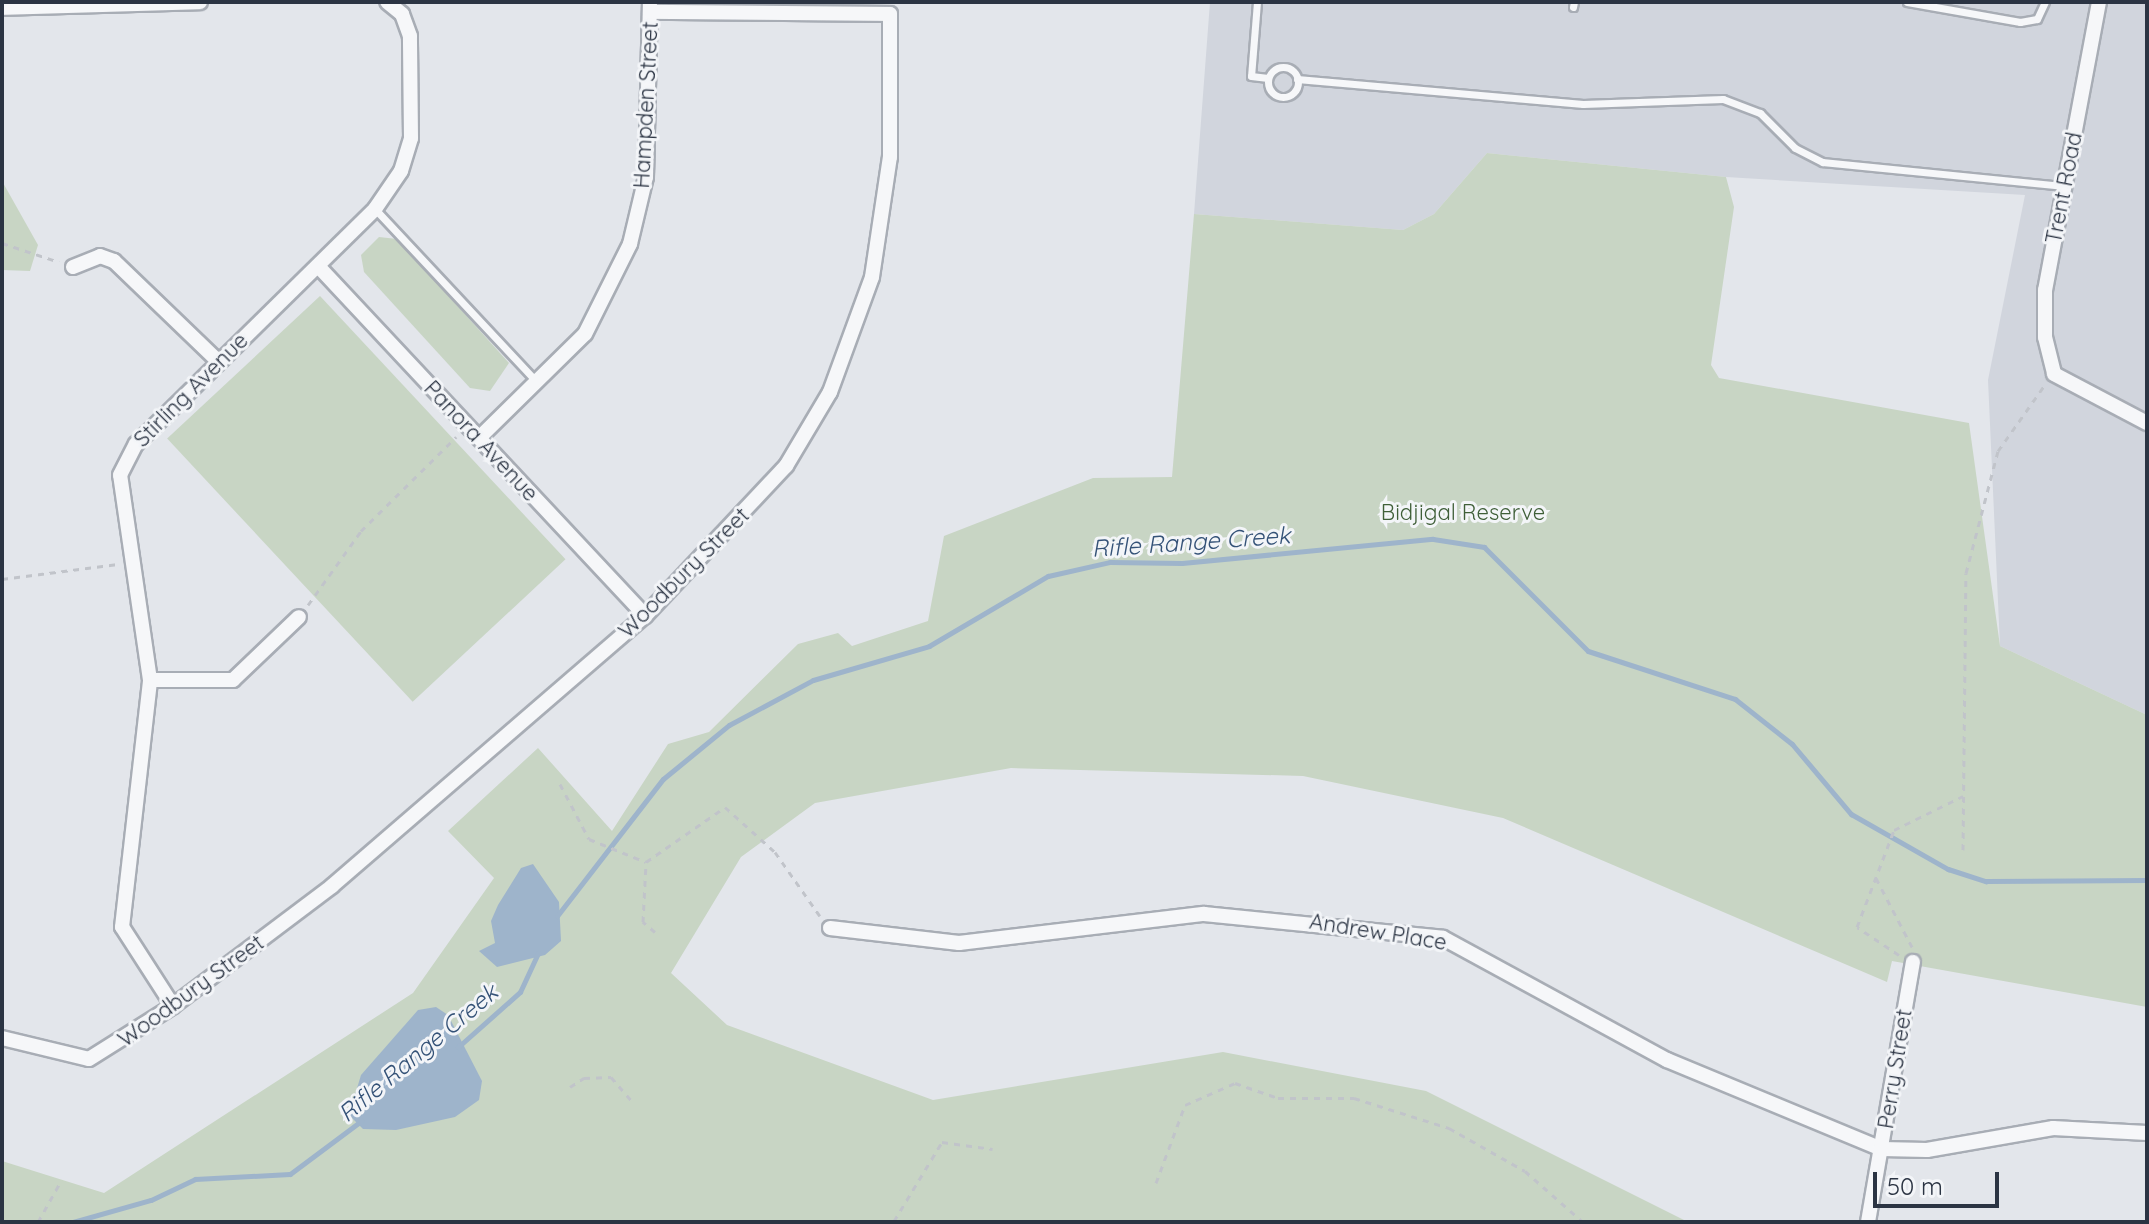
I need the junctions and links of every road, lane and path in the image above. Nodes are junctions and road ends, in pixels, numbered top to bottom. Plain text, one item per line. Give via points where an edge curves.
1 (200, 2) edge
2 (1257, 2) edge
3 (1907, 2) edge
4 (2045, 2) edge
5 (2099, 2) edge
6 (395, 4) edge
7 (650, 7) edge
8 (2, 8) edge
9 (1268, 78) junction
10 (1297, 79) junction
11 (2065, 186) junction
12 (375, 209) junction
13 (2, 243) edge
14 (318, 266) junction
15 (73, 267) joint
16 (219, 362) junction
17 (2054, 374) junction
18 (538, 382) junction
19 (2147, 423) edge
20 (467, 425) junction
21 (479, 438) junction
22 (129, 562) junction
23 (2, 579) edge
24 (645, 616) junction
25 (299, 617) joint
26 (150, 680) junction
27 (560, 784) dead end
28 (1965, 796) junction
29 (1963, 850) dead end
30 (646, 862) junction
31 (1876, 877) junction
32 (830, 928) joint
33 (655, 932) dead end
34 (1913, 962) junction
35 (173, 1006) junction
36 (2, 1038) edge
37 (570, 1087) dead end
38 (632, 1101) dead end
39 (2147, 1133) edge
40 (993, 1149) dead end
41 (1882, 1149) junction
42 (61, 1181) dead end
43 (1156, 1183) dead end
44 (894, 1221) edge
45 (38, 1222) edge
46 (1583, 1222) edge
47 (1868, 1222) edge

1 - 8 street
2 - 9 lane via 1251,76
3 - 4 lane via 2020,22 2037,19
5 - 11 street, Trent Road
6 - 12 street, Stirling Avenue via 410,36 411,138 401,171
7 - 18 street, Hampden Street via 646,177 630,244 585,334
7 - 24 street, Woodbury Street via 890,14 890,157 872,277 830,392 786,466
9 - 10 lane via 1285,67
9 - 10 lane via 1271,91 1284,96
10 - 11 lane via 1583,104 1723,99 1760,113 1795,148 1823,162
11 - 17 street, Trent Road via 2044,304
12 - 14 street, Stirling Avenue
12 - 18 lane
13 - 15 path
14 - 16 street, Stirling Avenue
14 - 20 street, Panora Avenue
15 - 16 street via 100,256 114,261
16 - 22 street, Stirling Avenue via 123,463 118,501
17 - 19 street
17 - 28 path via 2012,421 1998,451 1968,563
18 - 21 street, Hampden Street
20 - 21 street, Panora Avenue
20 - 25 path via 361,531
21 - 24 street, Panora Avenue
22 - 23 path
22 - 26 street, Stirling Avenue
24 - 35 street, Woodbury Street via 332,886
25 - 26 street via 233,680
26 - 35 street, Stirling Avenue via 121,914 137,961
27 - 30 path via 589,839
28 - 29 path
28 - 31 path via 1894,830
30 - 32 path via 725,807 775,852
30 - 33 path via 643,922
31 - 34 path via 1882,898 1912,936
31 - 34 path via 1857,927
32 - 41 street, Andrew Place via 959,943 1204,914 1443,938 1667,1060
34 - 41 street, Perry Street
35 - 36 street, Woodbury Street via 89,1059
37 - 38 path via 584,1078 611,1077
39 - 41 street via 2053,1128 1927,1150
40 - 44 path via 942,1142
41 - 47 street, Perry Street
42 - 45 path
43 - 46 path via 1185,1105 1235,1083 1278,1098 1354,1098 1449,1128 1525,1171

